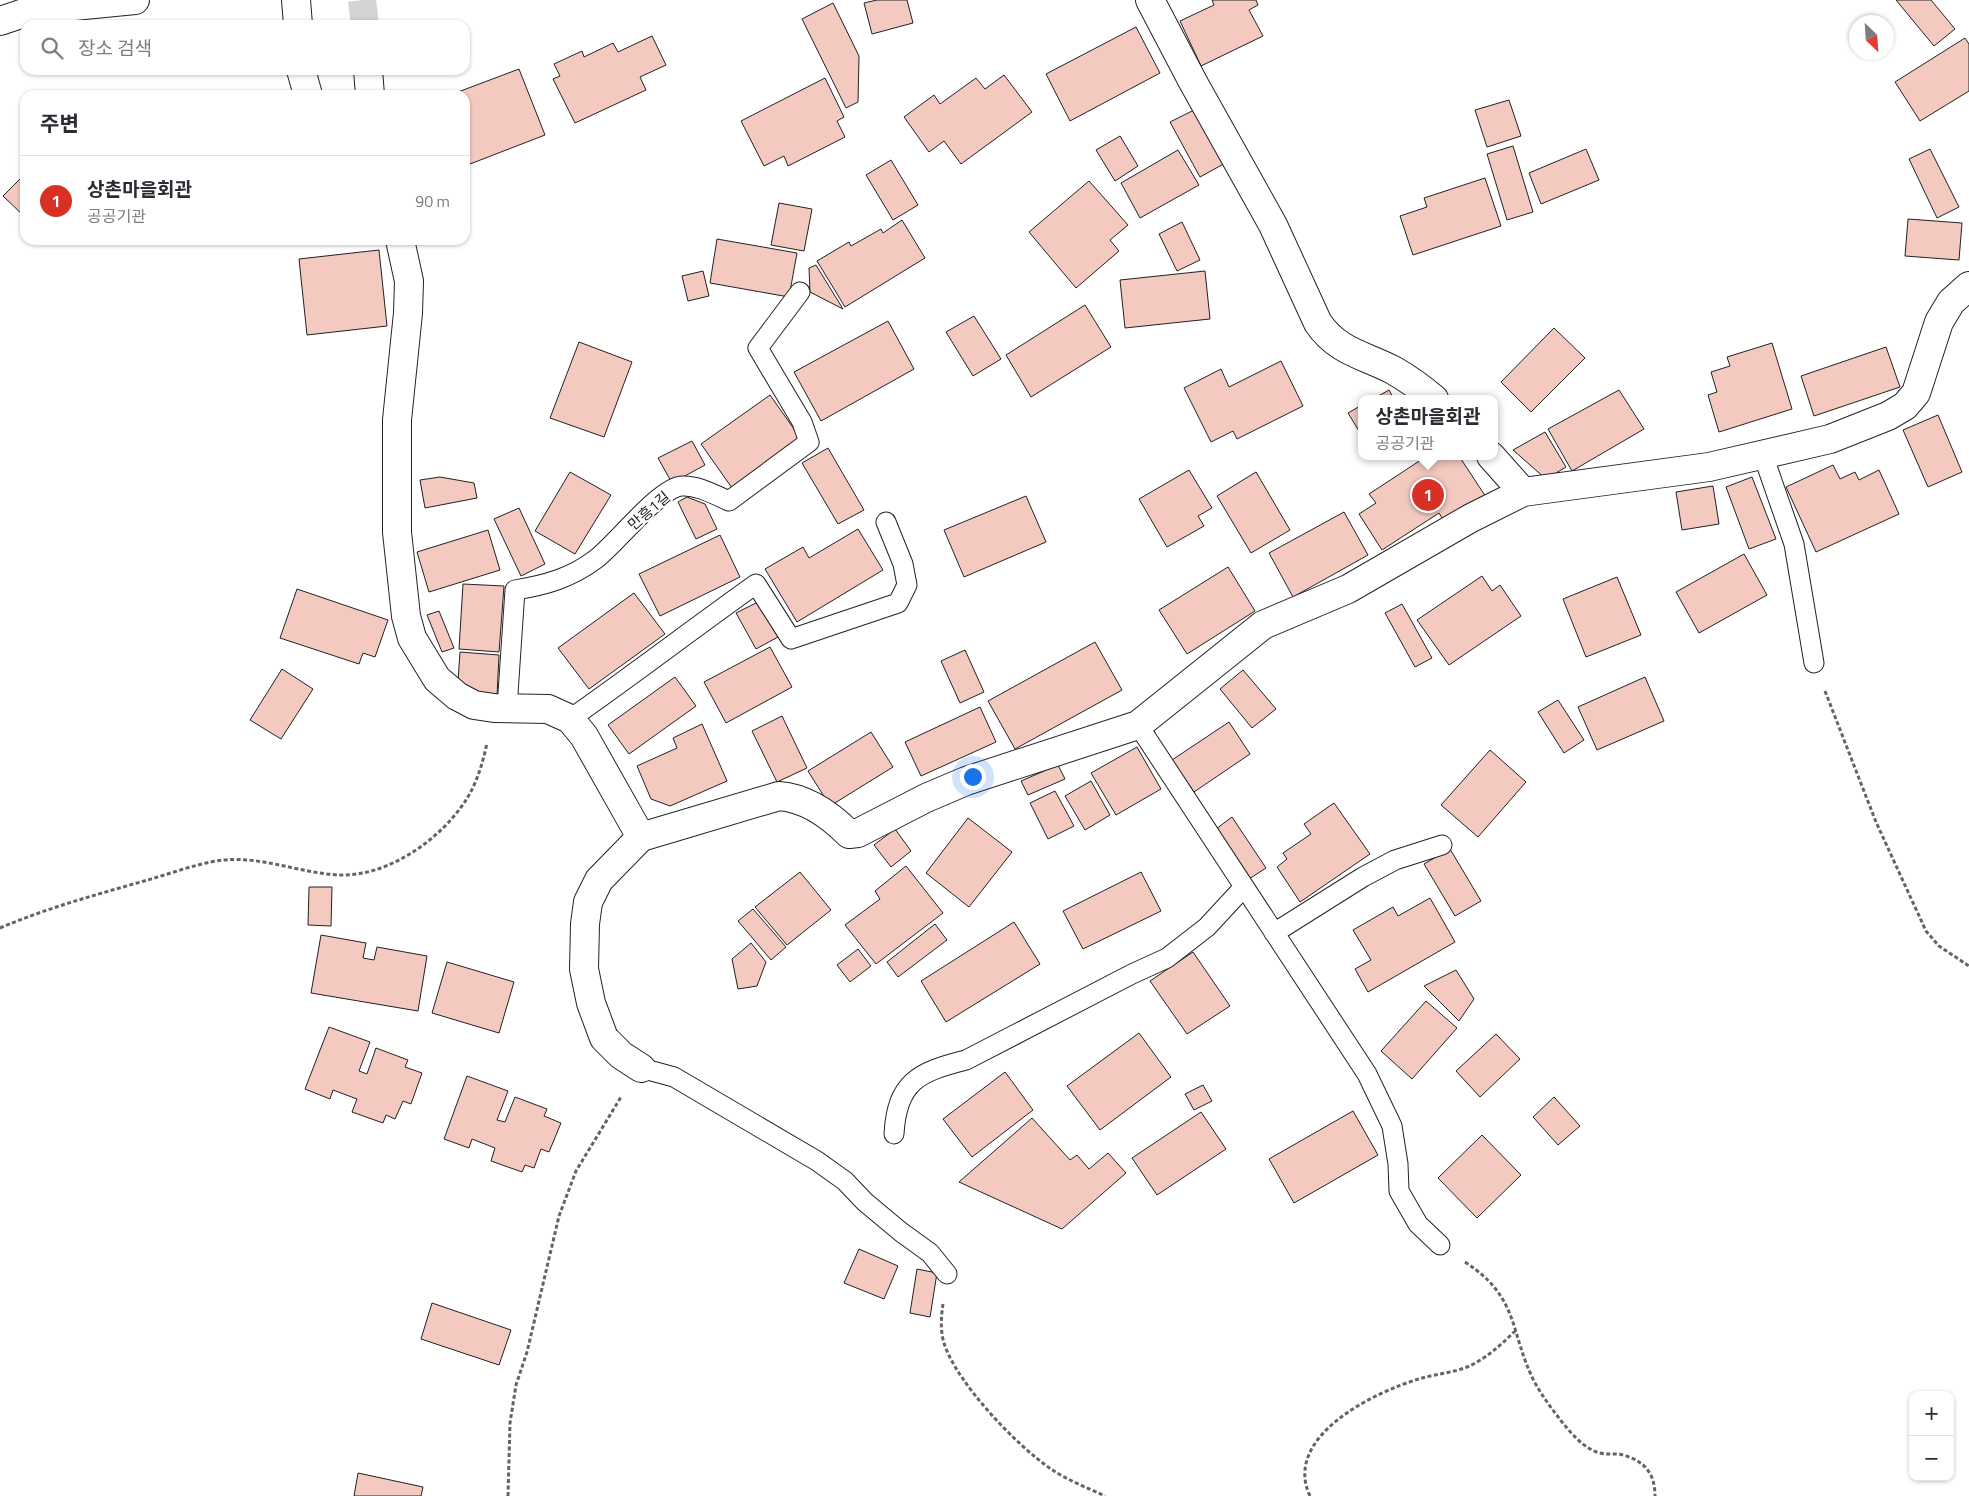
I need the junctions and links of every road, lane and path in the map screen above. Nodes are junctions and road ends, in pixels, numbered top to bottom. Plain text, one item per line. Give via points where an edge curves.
1 (135, 0) edge
2 (296, 0) edge
3 (1150, 0) edge
4 (298, 20) edge
5 (0, 21) edge
6 (302, 75) edge
7 (368, 75) edge
8 (307, 90) edge
9 (370, 90) edge
10 (401, 245) edge
11 (1969, 286) edge
12 (800, 292) dead end
13 (1428, 395) edge
14 (1763, 455) junction
15 (1495, 460) edge
16 (1523, 492) junction
17 (886, 522) dead end
18 (1814, 663) joint
19 (501, 708) junction
20 (570, 719) junction
21 (1138, 725) junction
22 (641, 837) junction
23 (1442, 845) dead end
24 (1244, 887) junction
25 (0, 928) edge
26 (1274, 933) junction
27 (1969, 966) edge
28 (641, 1068) junction
29 (894, 1134) dead end
30 (1440, 1245) joint
31 (948, 1274) joint
32 (1516, 1330) junction
33 (508, 1496) edge
34 (1105, 1496) edge
35 (1310, 1496) edge
36 (1655, 1496) edge

1 - 5 street via 33,10
2 - 4 street
3 - 13 street via 1273,225 1318,323 1328,336 1346,349 1392,370
6 - 8 street
7 - 9 street
10 - 19 street via 409,280 396,420 397,532 406,616 412,638 437,679 474,705
11 - 14 street via 1951,302 1939,322 1916,393 1906,406 1830,440
12 - 19 lane, 만흥1길 via 758,348 802,422 809,442 730,501 699,488 681,486 665,493 597,559 568,578 515,590
14 - 16 street via 1709,467
14 - 18 lane via 1794,544
15 - 16 street
16 - 21 street via 1348,590 1263,625
17 - 20 lane via 903,564 907,585 898,602 791,639 756,584
18 - 27 path via 1876,822 1926,931 1939,946
19 - 20 street via 548,709
19 - 25 path via 482,766 467,799 431,839 388,864 342,875 242,860 209,863 40,911
20 - 22 street via 584,736
21 - 22 street via 966,781 858,833 849,834 824,812 804,802 779,796
21 - 24 lane
22 - 28 street via 599,880 588,902 584,969 591,1003 604,1038
23 - 26 lane via 1395,860
24 - 26 lane
24 - 29 lane via 1207,927 1167,958 966,1060 943,1066 908,1085 900,1097
26 - 30 lane via 1367,1074 1392,1126 1399,1192 1418,1224
28 - 31 lane via 674,1077 817,1161 930,1253
28 - 33 path via 576,1171 559,1216 527,1352 516,1385 510,1423
30 - 32 path via 1490,1282 1506,1302
31 - 34 path via 942,1311 944,1344 961,1377 1006,1428 1051,1469
32 - 35 path via 1469,1366 1380,1393 1347,1413 1310,1448 1304,1464 1305,1486
32 - 36 path via 1534,1381 1568,1429 1585,1446 1600,1453 1622,1454 1648,1469 1654,1478

